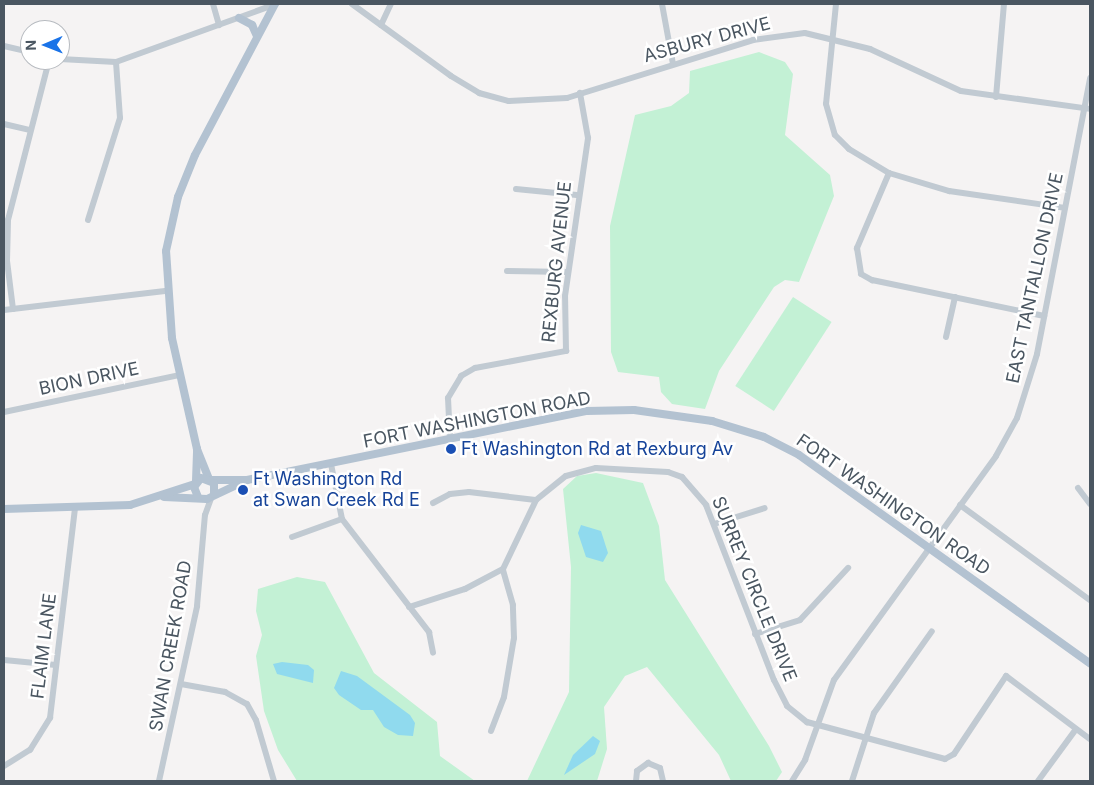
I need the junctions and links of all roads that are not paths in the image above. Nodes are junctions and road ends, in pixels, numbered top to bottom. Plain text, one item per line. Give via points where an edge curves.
1 (213, 4) edge
2 (276, 4) edge
3 (352, 4) edge
4 (391, 4) edge
5 (662, 4) edge
6 (836, 4) edge
7 (1004, 4) edge
8 (239, 18) junction
9 (218, 25) junction
10 (381, 25) junction
11 (257, 36) junction
12 (831, 36) junction
13 (4, 46) edge
14 (20, 50) edge
15 (70, 60) edge
16 (116, 62) junction
17 (673, 64) junction
18 (46, 70) edge
19 (1090, 78) edge
20 (580, 93) junction
21 (996, 97) junction
22 (1087, 108) edge
23 (4, 124) edge
24 (30, 130) junction
25 (889, 173) junction
26 (516, 189) dead end
27 (577, 195) junction
28 (1065, 208) junction
29 (88, 220) dead end
30 (507, 272) dead end
31 (568, 272) junction
32 (165, 291) junction
33 (955, 297) junction
34 (13, 309) junction
35 (4, 310) edge
36 (1044, 316) junction
37 (946, 337) dead end
38 (180, 375) junction
39 (4, 412) edge
40 (450, 440) junction
41 (197, 449) junction
42 (332, 464) junction
43 (211, 480) junction
44 (247, 480) junction
45 (195, 483) junction
46 (1078, 488) dead end
47 (213, 495) junction
48 (164, 497) junction
49 (200, 498) junction
50 (536, 500) junction
51 (433, 503) dead end
52 (1090, 504) edge
53 (960, 506) junction
54 (765, 508) dead end
55 (4, 509) edge
56 (75, 509) junction
57 (206, 515) junction
58 (342, 518) junction
59 (714, 524) junction
60 (292, 537) dead end
61 (929, 547) junction
62 (848, 568) dead end
63 (503, 569) junction
64 (1090, 600) edge
65 (409, 607) junction
66 (932, 631) dead end
67 (755, 634) junction
68 (433, 653) dead end
69 (4, 660) edge
70 (1090, 664) edge
71 (56, 665) junction
72 (182, 684) junction
73 (815, 725) junction
74 (1076, 729) junction
75 (491, 730) dead end
76 (865, 737) junction
77 (1090, 739) edge
78 (4, 766) edge
79 (159, 781) edge
80 (274, 781) edge
81 (636, 781) edge
82 (663, 781) edge
83 (792, 781) edge
84 (852, 781) edge
85 (1038, 781) edge

1 - 9 street
2 - 8 street
2 - 11 main road
3 - 10 street, ASBURY DRIVE
4 - 10 street
5 - 17 street
6 - 12 street
7 - 21 street
8 - 9 street
8 - 11 main road via 252,25
9 - 16 street
10 - 20 street, ASBURY DRIVE via 451,76 490,97 536,103
11 - 32 main road via 209,126 178,197 166,251
12 - 17 street, ASBURY DRIVE via 805,33 753,40
12 - 21 street, ASBURY DRIVE via 946,85
12 - 25 street via 826,104 831,127 849,149
13 - 14 street
15 - 16 street
16 - 29 street via 120,118
17 - 20 street, ASBURY DRIVE
18 - 24 street
19 - 22 street, EAST TANTALLON DRIVE
20 - 27 street, REXBURG AVENUE via 588,131
21 - 22 street, ASBURY DRIVE
22 - 28 street, EAST TANTALLON DRIVE
23 - 24 street
24 - 34 street via 7,229
25 - 28 street via 963,195
25 - 33 street via 857,248 861,274
26 - 27 street
27 - 31 street, REXBURG AVENUE
28 - 36 street, EAST TANTALLON DRIVE
30 - 31 street
31 - 40 street, REXBURG AVENUE via 566,351 468,371 450,392
32 - 34 street
32 - 38 main road
33 - 36 street
33 - 37 street
34 - 35 street
36 - 53 street, EAST TANTALLON DRIVE via 1017,418
38 - 39 street, BION DRIVE
38 - 41 main road
40 - 42 main road, FORT WASHINGTON ROAD
40 - 61 main road, FORT WASHINGTON ROAD via 595,411 655,412 712,421 764,437 799,454
41 - 43 main road
41 - 45 main road
42 - 44 main road, FORT WASHINGTON ROAD
42 - 58 street
43 - 44 main road, FORT WASHINGTON ROAD
43 - 45 main road, FORT WASHINGTON ROAD
43 - 47 main road
44 - 47 main road, FORT WASHINGTON ROAD
45 - 48 main road
45 - 49 main road
46 - 52 street
47 - 49 main road, FORT WASHINGTON ROAD
47 - 57 street, SWAN CREEK ROAD
48 - 49 main road
48 - 56 main road
49 - 57 street, SWAN CREEK ROAD
50 - 51 street via 469,492 450,494
50 - 59 street, SURREY CIRCLE DRIVE via 553,484 582,470 653,469 682,477 700,497
50 - 63 street, SURREY CIRCLE DRIVE
53 - 61 street, EAST TANTALLON DRIVE
53 - 64 street
54 - 59 street
55 - 56 main road
56 - 71 street, FLAIM LANE
57 - 72 street, SWAN CREEK ROAD via 198,598
58 - 60 street
58 - 65 street
59 - 67 street, SURREY CIRCLE DRIVE
61 - 70 main road, FORT WASHINGTON ROAD
61 - 73 street, EAST TANTALLON DRIVE via 834,680
62 - 67 street via 800,620
63 - 65 street via 465,589
63 - 75 street via 513,605 514,638 504,697
65 - 68 street via 429,632
66 - 76 street via 874,712
67 - 73 street, SURREY CIRCLE DRIVE via 787,706
69 - 71 street
71 - 78 street, FLAIM LANE via 50,718 30,750
72 - 79 street, SWAN CREEK ROAD
72 - 80 street via 225,692 247,704 256,720
73 - 76 street, SURREY CIRCLE DRIVE
73 - 83 street, EAST TANTALLON DRIVE via 805,760
74 - 76 street, SURREY CIRCLE DRIVE via 1006,676 948,758 931,758
74 - 77 street, SURREY CIRCLE DRIVE
74 - 85 street
76 - 84 street
81 - 82 street via 637,771 648,763 660,768

